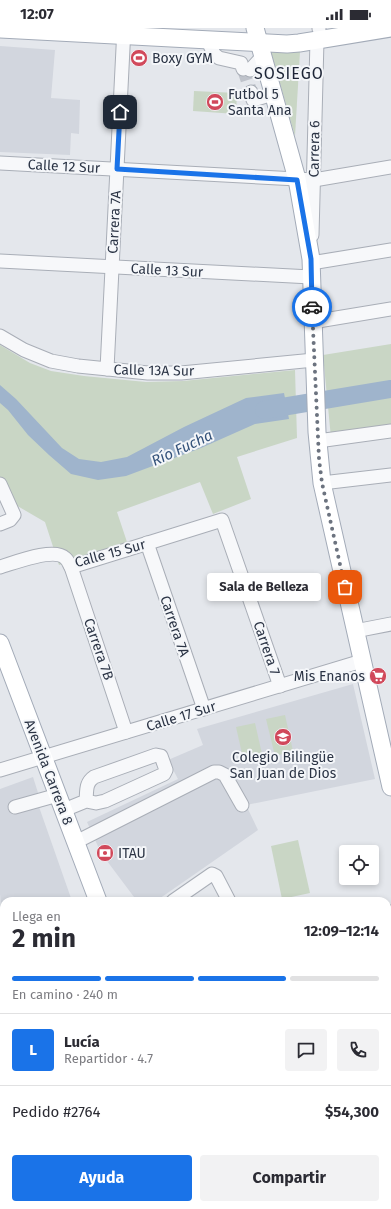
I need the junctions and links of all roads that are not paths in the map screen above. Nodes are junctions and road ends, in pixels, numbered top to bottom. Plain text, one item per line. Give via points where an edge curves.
1 (0, 28) edge
2 (391, 28) edge
3 (124, 31) edge
4 (320, 31) edge
5 (212, 33) edge
6 (258, 39) edge
7 (251, 92) dead end
8 (273, 94) junction
9 (0, 163) edge
10 (391, 167) edge
11 (117, 169) junction
12 (297, 180) junction
13 (314, 180) junction
14 (391, 250) edge
15 (0, 261) edge
16 (311, 266) junction
17 (112, 268) junction
18 (391, 309) edge
19 (312, 322) junction
20 (0, 336) edge
21 (314, 360) junction
22 (107, 369) junction
23 (391, 430) edge
24 (317, 439) junction
25 (391, 475) edge
26 (322, 483) junction
27 (0, 484) edge
28 (222, 520) joint
29 (0, 524) edge
30 (147, 543) junction
31 (71, 566) junction
32 (0, 567) edge
33 (391, 624) edge
34 (355, 631) junction
35 (0, 643) edge
36 (362, 661) junction
37 (280, 686) junction
38 (204, 709) junction
39 (126, 732) junction
40 (44, 757) junction
41 (0, 770) edge
42 (391, 787) edge
43 (86, 801) junction
44 (61, 802) junction
45 (242, 805) dead end
46 (15, 807) dead end
47 (76, 842) junction
48 (97, 897) edge
49 (179, 897) edge
50 (227, 897) edge

1 - 3 main road
2 - 4 main road
3 - 5 main road
3 - 11 street, Carrera 7A
4 - 6 main road via 294,32
4 - 13 street, Carrera 6
5 - 6 main road
5 - 6 street via 214,54 219,58 241,63 247,69
6 - 8 main road
7 - 8 street via 253,100
8 - 12 main road
9 - 11 street, Calle 12 Sur
10 - 13 street, Calle 12 Sur
11 - 12 street, Calle 12 Sur
11 - 17 street, Carrera 7A
12 - 13 street, Calle 12 Sur
12 - 16 main road
13 - 16 street, Carrera 6
14 - 16 street, Calle 13 Sur
15 - 17 street, Calle 13 Sur
16 - 17 street, Calle 13 Sur
16 - 19 main road
17 - 22 street, Carrera 7A
18 - 19 street
19 - 21 main road
20 - 22 street, Calle 13A Sur via 24,350 51,361
21 - 22 street, Calle 13A Sur via 181,373
21 - 24 main road
23 - 24 street
24 - 26 main road
25 - 26 street
26 - 34 main road
27 - 29 street via 14,515 10,520
28 - 30 street, Calle 15 Sur
28 - 37 street, Carrera 7
30 - 31 street, Calle 15 Sur
30 - 38 street, Carrera 7A
31 - 32 street, Calle 15 Sur via 65,558 57,554 48,554
31 - 39 street, Carrera 7B
33 - 34 street
34 - 36 main road
35 - 40 main road, Avenida Carrera 8
36 - 37 street, Calle 17 Sur
36 - 42 main road
37 - 38 street, Calle 17 Sur
38 - 39 street, Calle 17 Sur
39 - 40 street, Calle 17 Sur
40 - 41 street, Calle 17 Sur
40 - 44 main road, Avenida Carrera 8
43 - 43 street via 105,801 164,774 166,770 161,756 156,755 94,777 87,786
43 - 44 street
44 - 46 street
44 - 47 main road, Avenida Carrera 8
45 - 47 street via 225,775 214,772
47 - 48 main road, Avenida Carrera 8
49 - 50 street via 212,874 216,876

